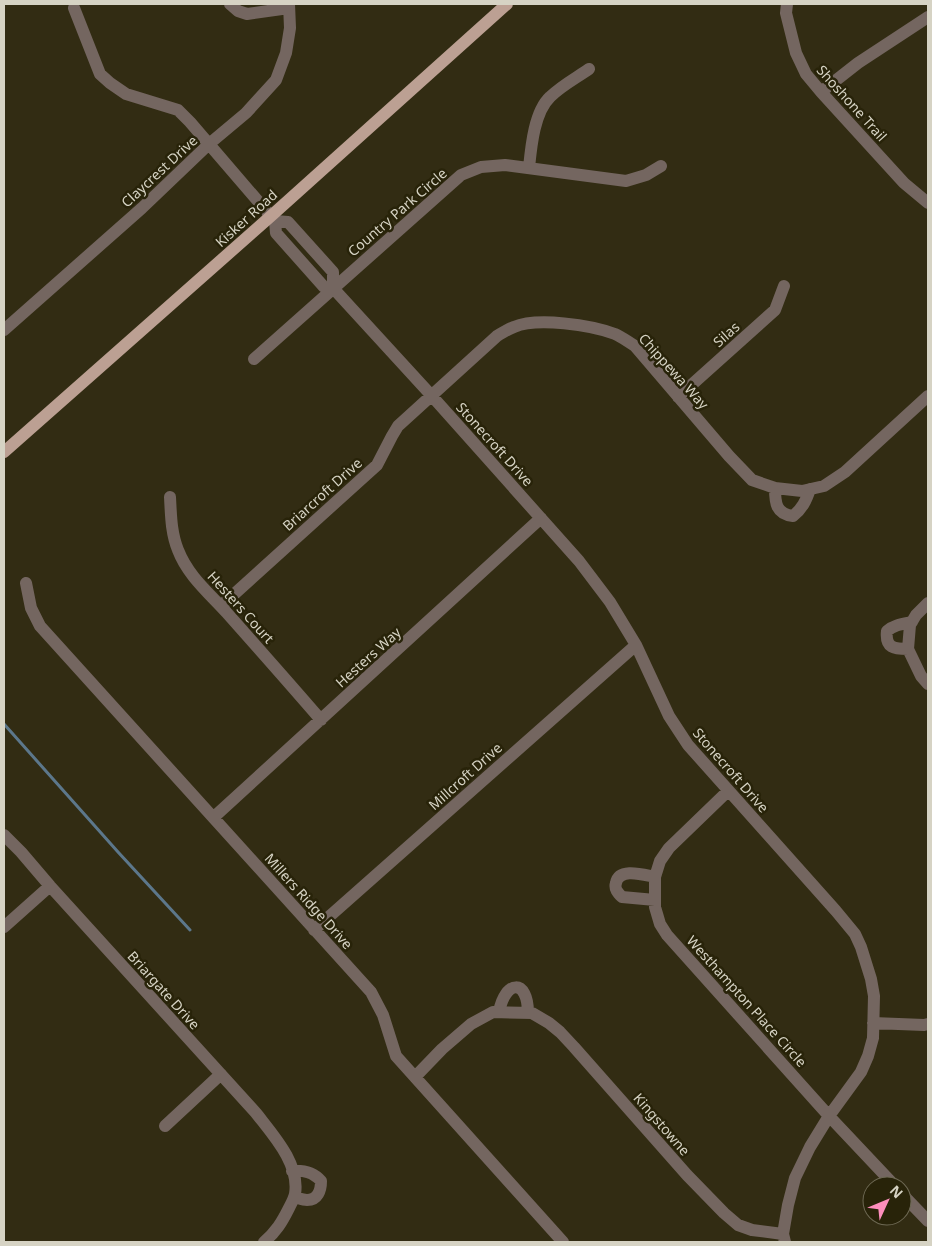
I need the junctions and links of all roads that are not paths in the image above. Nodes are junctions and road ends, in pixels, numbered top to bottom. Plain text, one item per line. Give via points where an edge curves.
1 (230, 4) edge
2 (507, 4) edge
3 (787, 4) edge
4 (289, 6) edge
5 (74, 8) dead end
6 (928, 17) edge
7 (589, 70) dead end
8 (821, 92) junction
9 (209, 144) junction
10 (661, 166) dead end
11 (529, 168) junction
12 (928, 203) edge
13 (273, 218) junction
14 (784, 286) dead end
15 (333, 288) junction
16 (4, 330) edge
17 (254, 359) dead end
18 (432, 395) junction
19 (928, 396) edge
20 (678, 397) junction
21 (4, 452) edge
22 (775, 488) junction
23 (810, 489) junction
24 (170, 497) dead end
25 (541, 518) junction
26 (26, 583) dead end
27 (928, 603) edge
28 (221, 606) junction
29 (912, 622) junction
30 (636, 645) junction
31 (908, 649) junction
32 (928, 684) edge
33 (322, 720) junction
34 (728, 790) junction
35 (214, 817) junction
36 (4, 835) edge
37 (655, 876) junction
38 (50, 886) junction
39 (655, 900) junction
40 (4, 927) edge
41 (314, 930) junction
42 (499, 1012) junction
43 (528, 1013) junction
44 (873, 1022) junction
45 (928, 1024) edge
46 (221, 1074) junction
47 (415, 1077) junction
48 (829, 1116) junction
49 (165, 1126) dead end
50 (292, 1171) junction
51 (886, 1176) edge
52 (294, 1197) junction
53 (912, 1204) edge
54 (928, 1221) edge
55 (784, 1238) edge
56 (264, 1242) edge
57 (563, 1242) edge

1 - 4 street, Claycrest Drive via 247,14
2 - 13 main road, Kisker Road
3 - 8 street, Shoshone Trail via 786,13 796,54 806,74
4 - 9 street, Claycrest Drive via 286,54 276,80 246,113
5 - 9 street, Stonecroft Drive via 100,74 126,94 178,110
6 - 8 street via 858,63
7 - 11 street via 548,98 538,116
8 - 12 street, Shoshone Trail via 904,183
9 - 13 street, Stonecroft Drive
9 - 16 street, Claycrest Drive
10 - 11 street, Country Park Circle via 646,175 626,180
11 - 15 street, Country Park Circle via 481,167 462,175
13 - 15 street, Stonecroft Drive via 276,233 324,288
13 - 21 main road, Kisker Road
14 - 20 street, Silas via 775,310
15 - 17 street, Country Park Circle
15 - 18 street, Stonecroft Drive
18 - 20 street, Chippewa Way via 497,336 514,326 535,322 566,323 616,335 635,346
18 - 25 street, Stonecroft Drive
18 - 28 street, Briarcroft Drive via 398,426 377,465
19 - 23 street, Chippewa Way via 845,472 824,486
20 - 22 street, Chippewa Way via 752,480
22 - 23 street, Chippewa Way
22 - 23 street via 775,501 780,512 792,516 801,509
24 - 28 street, Hesters Court via 172,529 178,550 188,570
25 - 30 street, Stonecroft Drive via 610,602
25 - 33 street, Hesters Way
26 - 35 street, Millers Ridge Drive via 31,608 40,626
27 - 29 street
28 - 33 street, Hesters Court
29 - 31 street
29 - 31 street via 892,626 887,631 889,645 896,650
30 - 34 street, Stonecroft Drive via 669,716 688,746
30 - 41 street, Millcroft Drive
31 - 32 street
33 - 35 street, Hesters Way
34 - 37 street, Westhampton Place Circle via 669,848
34 - 44 street, Stonecroft Drive via 855,934 871,979
35 - 41 street, Millers Ridge Drive
36 - 38 street, Briargate Drive
37 - 39 street, Westhampton Place Circle
37 - 39 street via 622,874 615,886 622,897
38 - 40 street
38 - 46 street, Briargate Drive
39 - 48 street, Westhampton Place Circle via 660,924 667,935
41 - 47 street, Millers Ridge Drive via 371,992 383,1015 396,1056
42 - 43 street, Kingstowne
42 - 43 street via 505,994 518,987 526,996
42 - 47 street, Kingstowne via 471,1024
43 - 55 street, Kingstowne via 560,1032 724,1213 738,1225
44 - 45 street
44 - 48 street, Stonecroft Drive via 873,1038 861,1072
46 - 49 street
46 - 50 street, Briargate Drive via 283,1148
47 - 57 street, Millers Ridge Drive
48 - 51 street, Westhampton Place Circle
48 - 55 street, Stonecroft Drive via 795,1178
50 - 52 street, Briargate Drive via 296,1182
50 - 52 street via 307,1172 321,1181 321,1190 316,1197 307,1200
52 - 56 street, Briargate Drive via 282,1223
53 - 54 street

